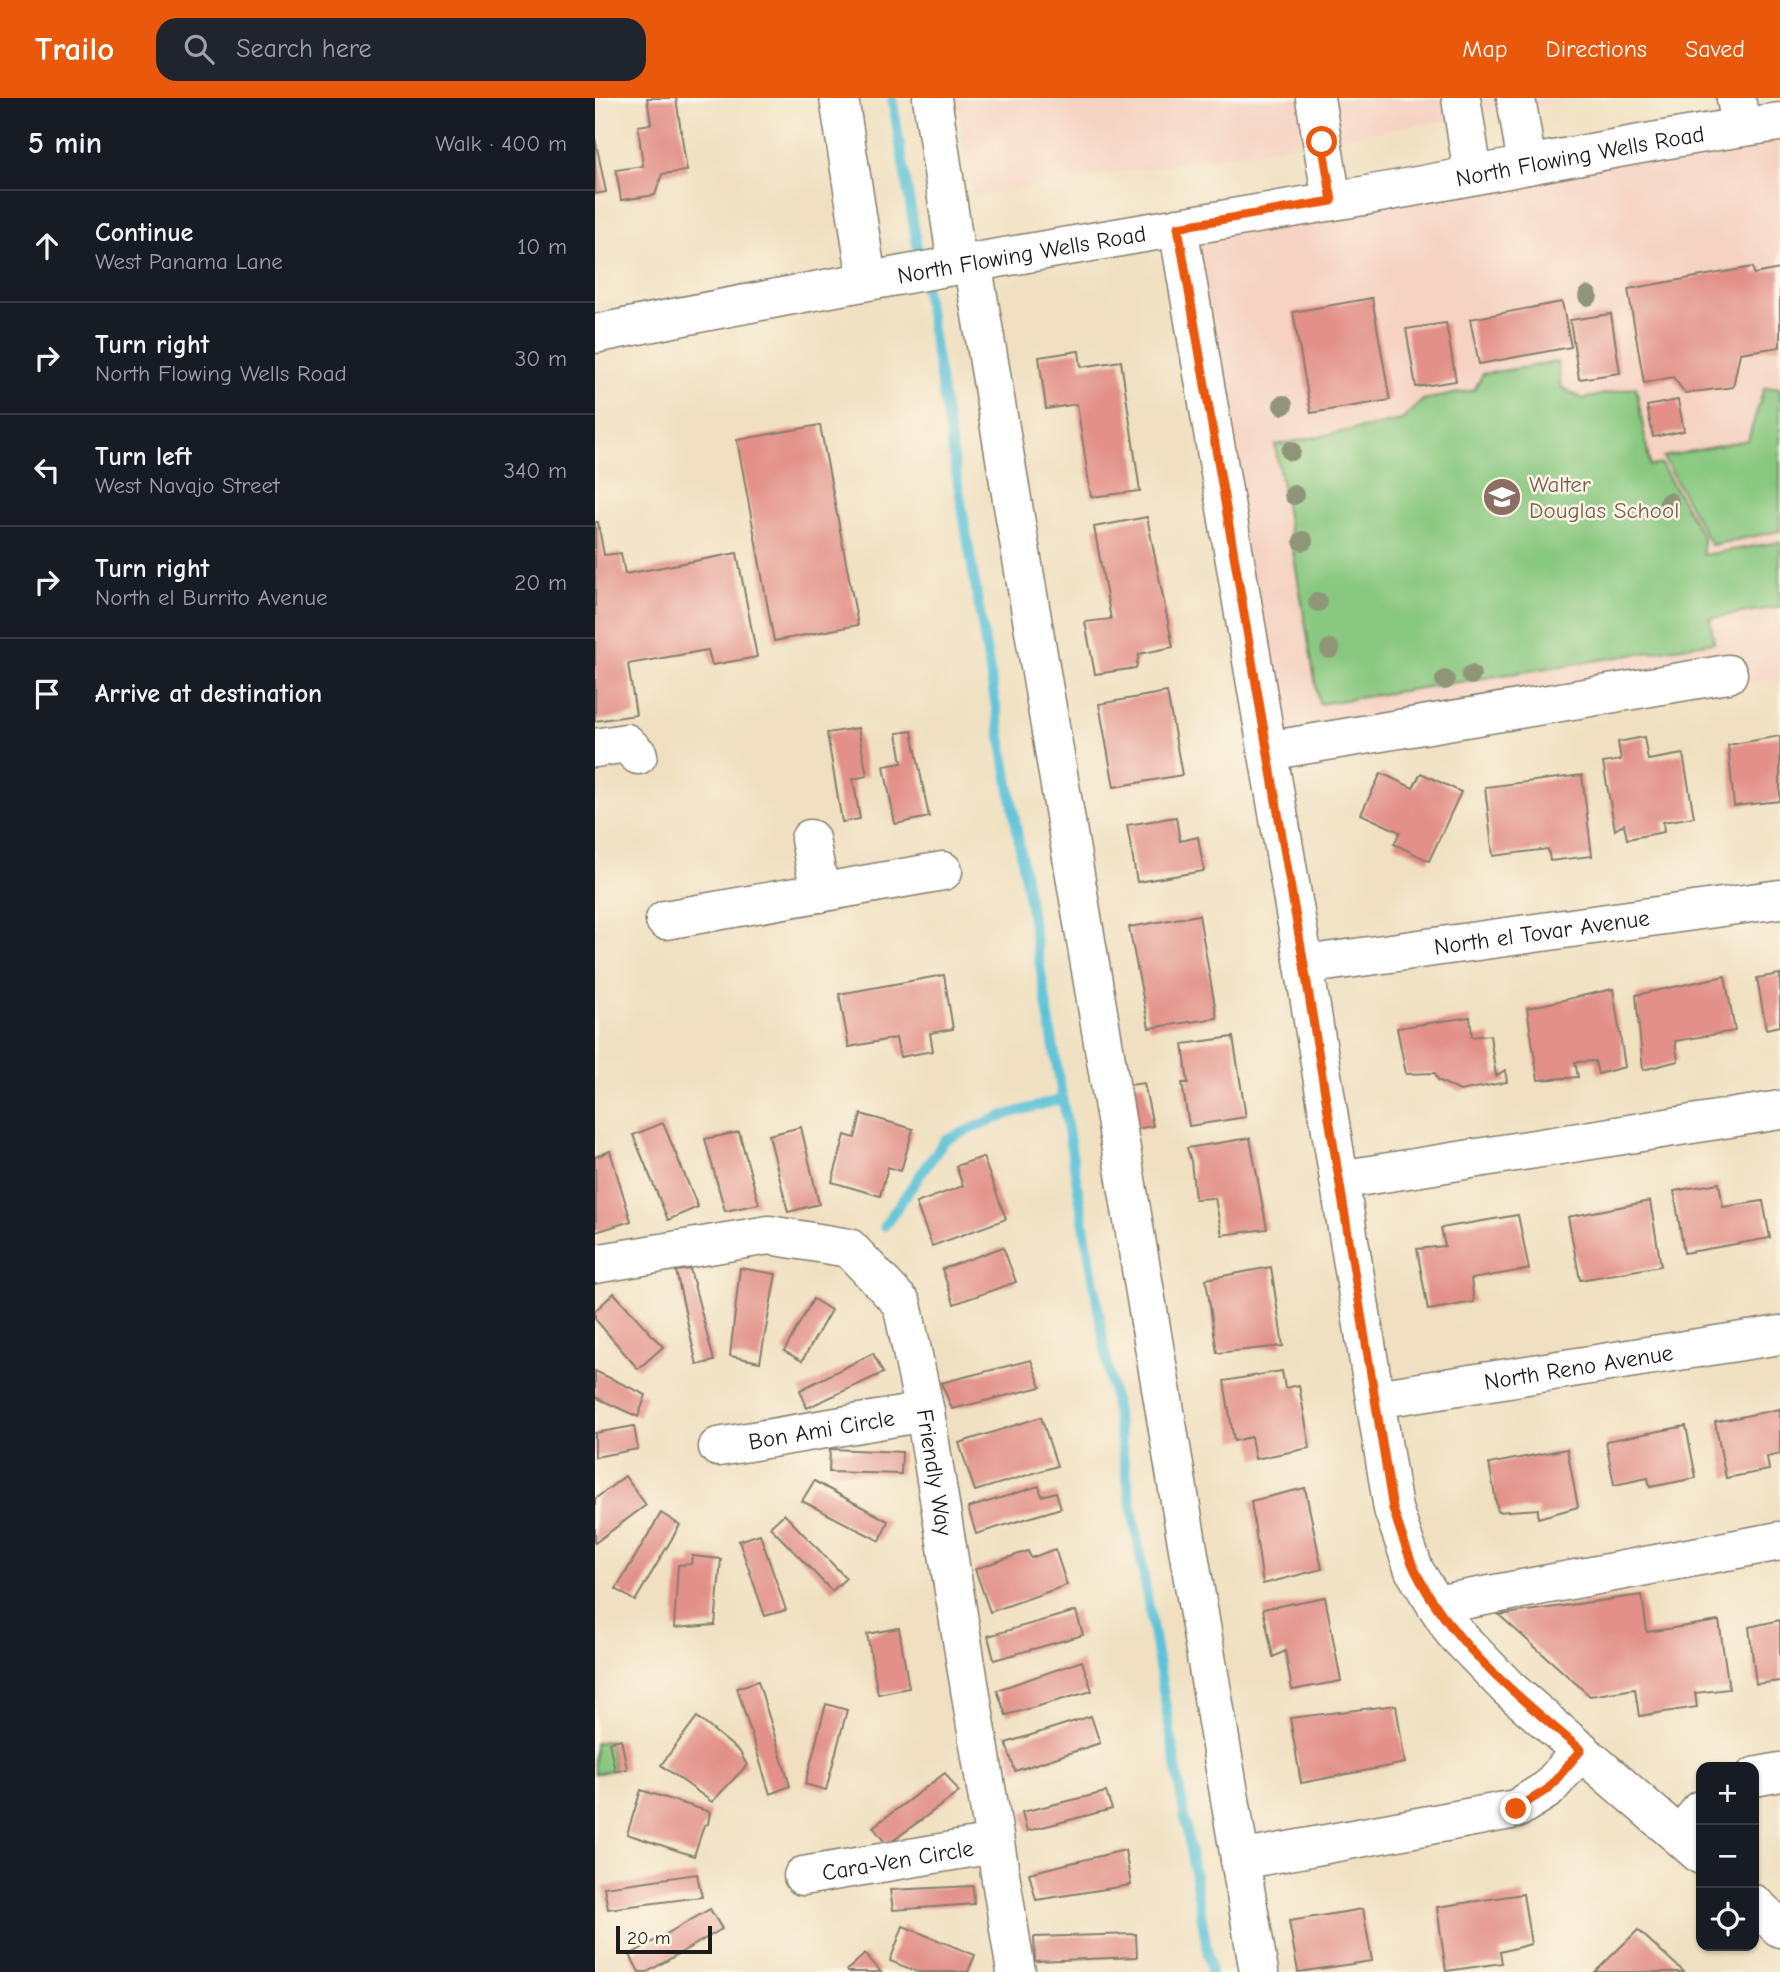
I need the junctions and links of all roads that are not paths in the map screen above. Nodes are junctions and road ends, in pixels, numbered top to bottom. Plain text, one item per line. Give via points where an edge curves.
1 (839, 98) edge
2 (932, 98) edge
3 (1315, 98) edge
4 (1461, 98) edge
5 (1516, 98) edge
6 (1738, 113) edge
7 (1780, 122) edge
8 (1527, 165) junction
9 (1473, 174) junction
10 (1332, 201) junction
11 (1178, 227) junction
12 (960, 264) junction
13 (874, 279) junction
14 (595, 334) edge
15 (1728, 674) dead end
16 (595, 748) edge
17 (1267, 751) junction
18 (638, 755) dead end
19 (810, 839) dead end
20 (943, 870) dead end
21 (820, 893) junction
22 (1780, 899) edge
23 (665, 920) dead end
24 (1304, 965) junction
25 (1780, 1110) edge
26 (1339, 1180) junction
27 (595, 1264) edge
28 (1780, 1335) edge
29 (1376, 1399) junction
30 (925, 1412) junction
31 (718, 1447) dead end
32 (1780, 1541) edge
33 (1436, 1605) junction
34 (1581, 1750) junction
35 (1780, 1772) edge
36 (1759, 1776) edge
37 (1694, 1834) edge
38 (994, 1844) junction
39 (1240, 1860) junction
40 (803, 1877) dead end
41 (1759, 1909) edge
42 (1780, 1928) edge
43 (1016, 1972) edge
44 (1259, 1972) edge

1 - 13 street
2 - 12 street
3 - 10 street
4 - 9 street
5 - 8 street
6 - 7 street, North Flowing Wells Road
6 - 8 street, North Flowing Wells Road
8 - 9 street, North Flowing Wells Road
9 - 10 street, North Flowing Wells Road
10 - 11 street, North Flowing Wells Road
11 - 12 street, North Flowing Wells Road
11 - 17 street
12 - 13 street, North Flowing Wells Road
12 - 39 street
13 - 14 street, North Flowing Wells Road
15 - 17 street
16 - 18 street via 625,743
17 - 24 street
19 - 21 street
20 - 21 street
21 - 23 street
22 - 24 street, North el Tovar Avenue
24 - 26 street
25 - 26 street
26 - 29 street
27 - 30 street, Friendly Way via 769,1234 849,1248 902,1304
28 - 29 street, North Reno Avenue
29 - 33 street via 1393,1509 1415,1570
30 - 31 street, Bon Ami Circle
30 - 38 street, Friendly Way
32 - 33 street
33 - 34 street via 1453,1631 1509,1688
34 - 37 street
34 - 39 street via 1548,1789 1516,1809
35 - 36 street
38 - 40 street, Cara-Ven Circle
38 - 43 street, Friendly Way
39 - 44 street
41 - 42 street

